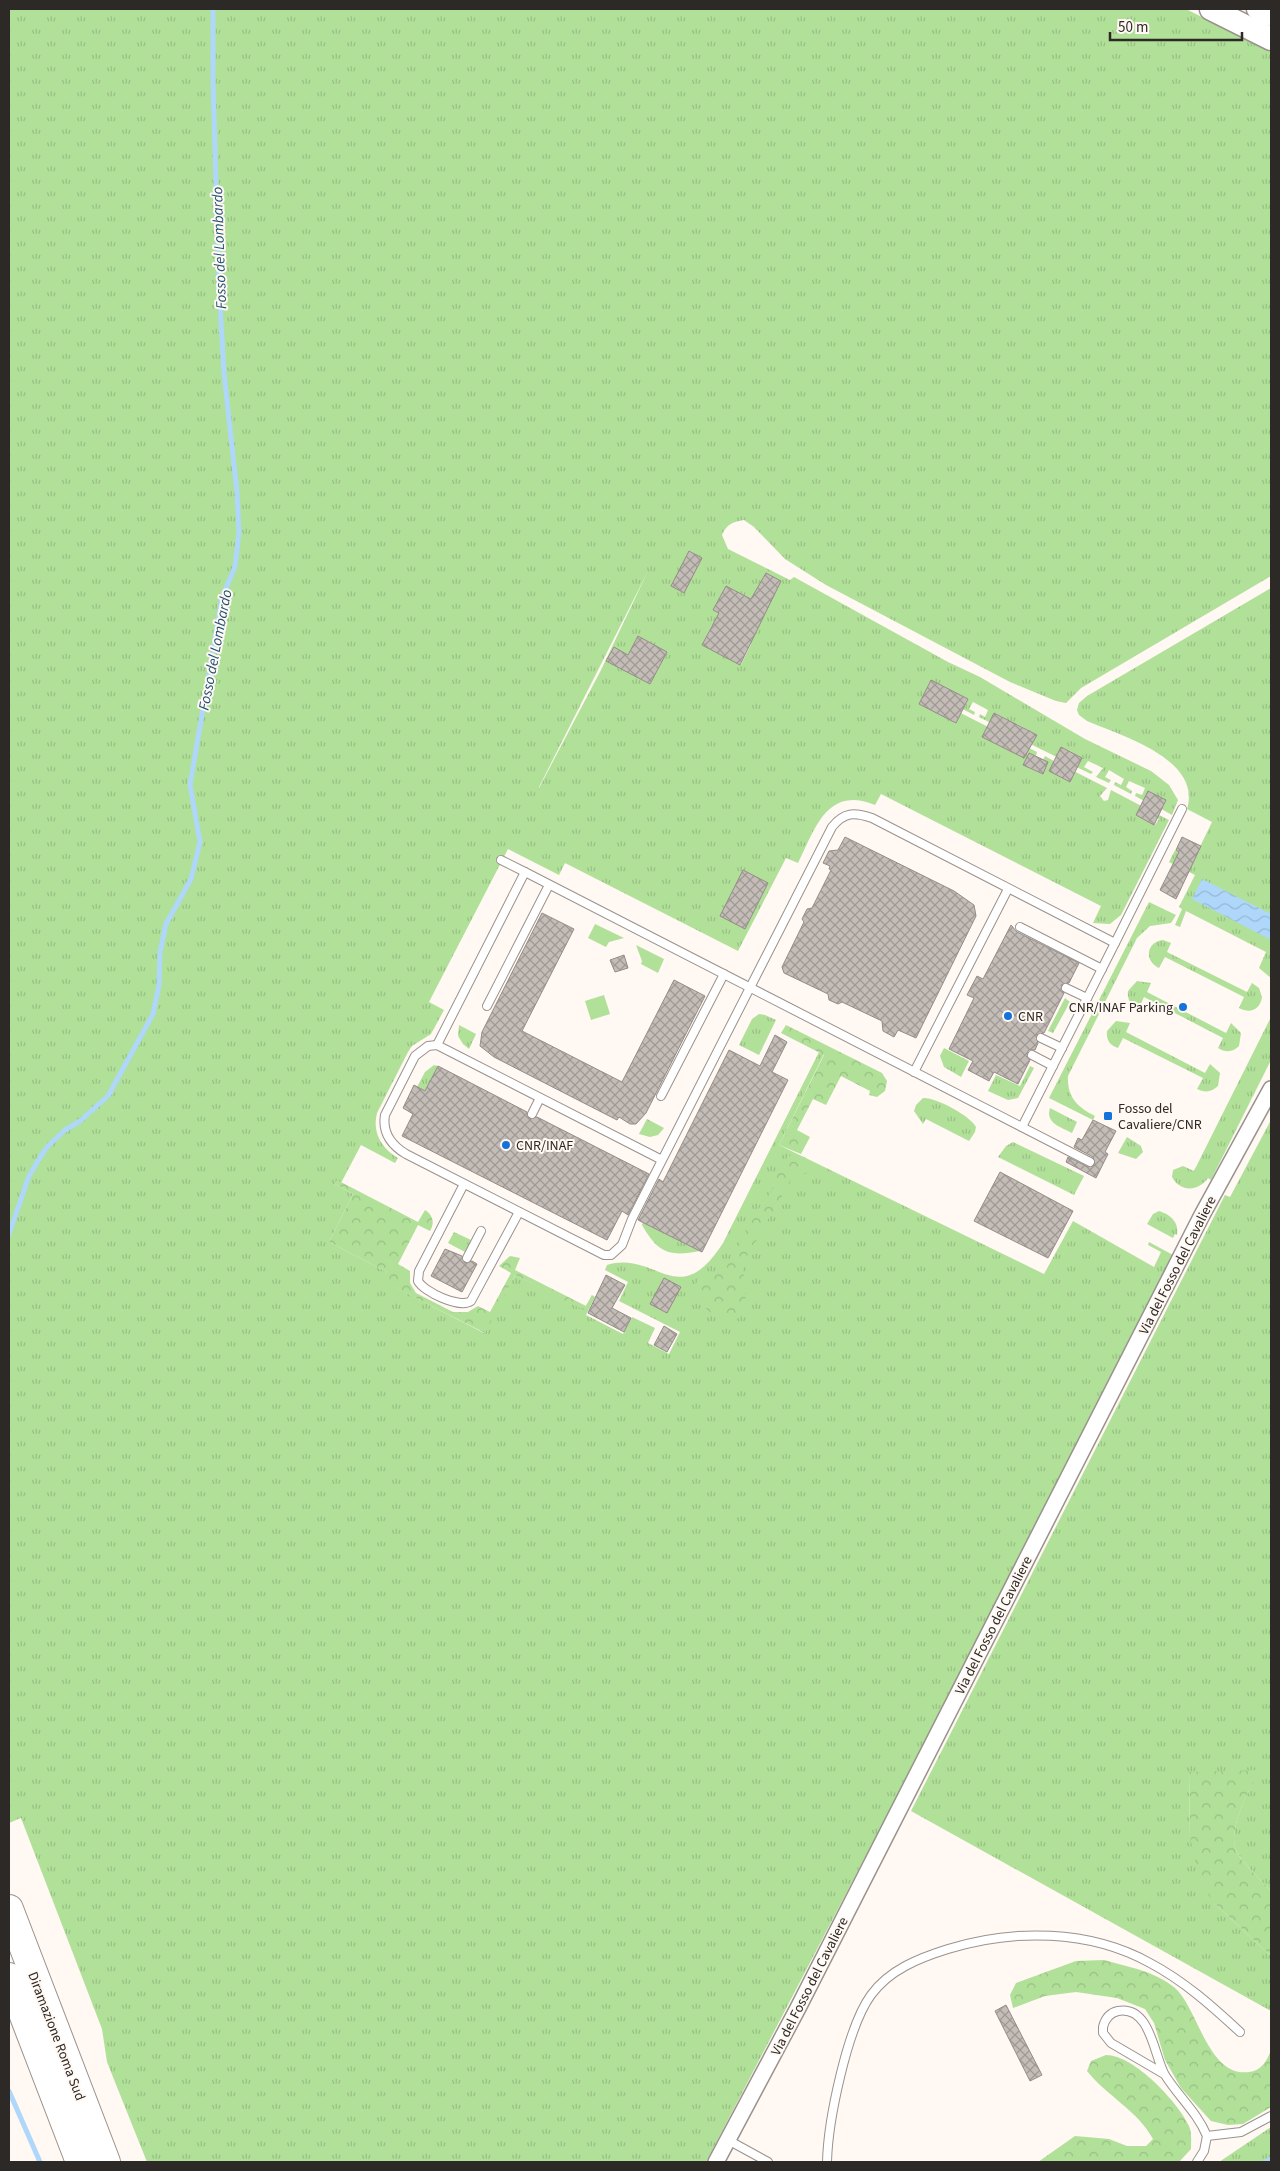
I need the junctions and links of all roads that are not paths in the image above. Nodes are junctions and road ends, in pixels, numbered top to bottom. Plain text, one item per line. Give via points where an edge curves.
1 (1211, 9) edge
2 (1258, 9) edge
3 (1271, 15) edge
4 (1271, 39) edge
5 (1182, 809) dead end
6 (502, 860) dead end
7 (525, 872) junction
8 (548, 885) junction
9 (1008, 889) junction
10 (1020, 927) dead end
11 (1115, 943) junction
12 (1102, 969) junction
13 (724, 974) junction
14 (750, 988) junction
15 (1066, 988) dead end
16 (1087, 998) junction
17 (487, 1006) dead end
18 (1041, 1038) dead end
19 (437, 1045) junction
20 (1062, 1048) junction
21 (1032, 1055) dead end
22 (1053, 1066) junction
23 (914, 1072) junction
24 (1271, 1089) edge
25 (661, 1096) dead end
26 (540, 1098) junction
27 (532, 1114) dead end
28 (1022, 1127) junction
29 (662, 1160) junction
30 (1090, 1162) dead end
31 (464, 1184) junction
32 (519, 1212) junction
33 (481, 1231) dead end
34 (467, 1258) dead end
35 (9, 1909) edge
36 (9, 1977) edge
37 (1240, 2032) dead end
38 (1164, 2074) junction
39 (1271, 2116) edge
40 (1207, 2136) junction
41 (728, 2140) junction
42 (104, 2155) edge
43 (80, 2162) edge
44 (716, 2162) edge
45 (768, 2162) edge
46 (827, 2162) edge
47 (1197, 2162) edge

1 - 4 main road
2 - 3 main road
5 - 11 lane
6 - 7 lane
7 - 8 lane
7 - 19 lane
8 - 13 lane
8 - 17 lane
9 - 11 lane
9 - 14 lane via 872,818 858,813 846,814 832,826
9 - 23 lane
10 - 12 lane
11 - 12 lane
12 - 16 lane
13 - 14 lane
13 - 25 lane
14 - 23 lane
14 - 29 lane
15 - 16 lane
16 - 20 lane
18 - 20 lane
19 - 26 lane
19 - 31 lane via 428,1046 415,1056 383,1123 390,1142 396,1148
20 - 22 lane
21 - 22 lane
22 - 28 lane
23 - 28 lane
24 - 41 street, Via del Fosso del Cavaliere via 1202,1216
26 - 27 lane
26 - 29 lane
28 - 30 lane
29 - 32 lane via 622,1245 611,1255 604,1255
31 - 32 lane
31 - 32 lane via 419,1271 418,1281 425,1289 458,1304 471,1300
33 - 34 lane
35 - 42 highway, Diramazione Roma Sud
36 - 43 highway, Diramazione Roma Sud
37 - 46 lane via 1177,1979 1120,1949 1039,1935 987,1940 943,1951 916,1960 890,1975 860,2012 832,2115
38 - 38 lane via 1150,2034 1141,2020 1126,2011 1108,2016 1103,2027 1107,2039
38 - 40 lane
39 - 40 lane via 1241,2132
40 - 47 lane via 1204,2151
41 - 44 street, Via del Fosso del Cavaliere
41 - 45 lane

